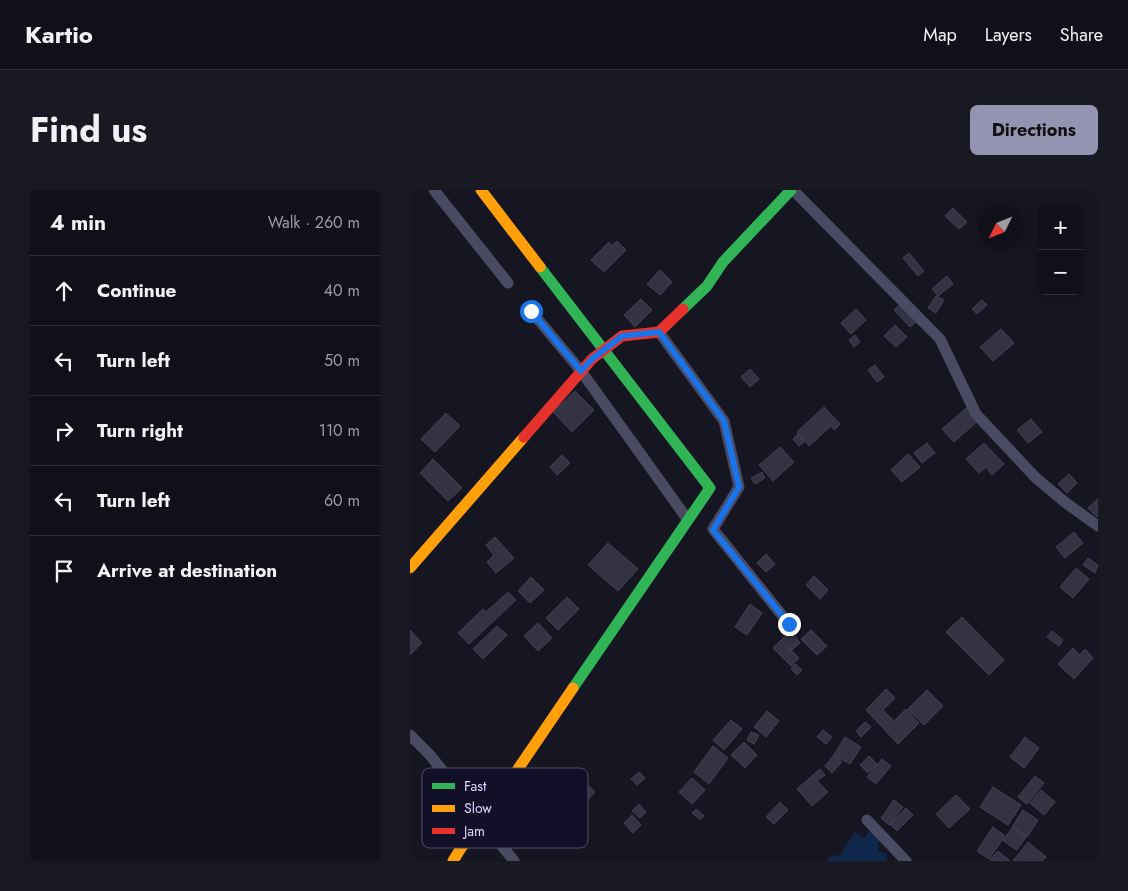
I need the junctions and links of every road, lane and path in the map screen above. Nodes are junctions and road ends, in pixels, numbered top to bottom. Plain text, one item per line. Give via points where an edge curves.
1 (434, 190) edge
2 (481, 190) edge
3 (792, 190) edge
4 (508, 283) dead end
5 (531, 311) dead end
6 (659, 332) junction
7 (605, 349) junction
8 (581, 371) junction
9 (688, 520) junction
10 (1098, 526) edge
11 (410, 568) edge
12 (789, 624) dead end
13 (410, 734) edge
14 (440, 768) edge
15 (519, 768) edge
16 (867, 820) dead end
17 (461, 848) edge
18 (503, 848) edge
19 (453, 861) edge
20 (514, 861) edge
21 (906, 861) edge

1 - 4 street
2 - 7 street
3 - 6 street via 723,262 707,286
3 - 10 street via 940,339 976,414 1036,478
5 - 8 street
6 - 7 street via 622,336
6 - 12 street via 724,421 739,487 713,530
7 - 8 street
7 - 9 street via 710,488
8 - 9 street
8 - 11 street
9 - 15 street
13 - 14 street
16 - 21 street
17 - 19 street
18 - 20 street

